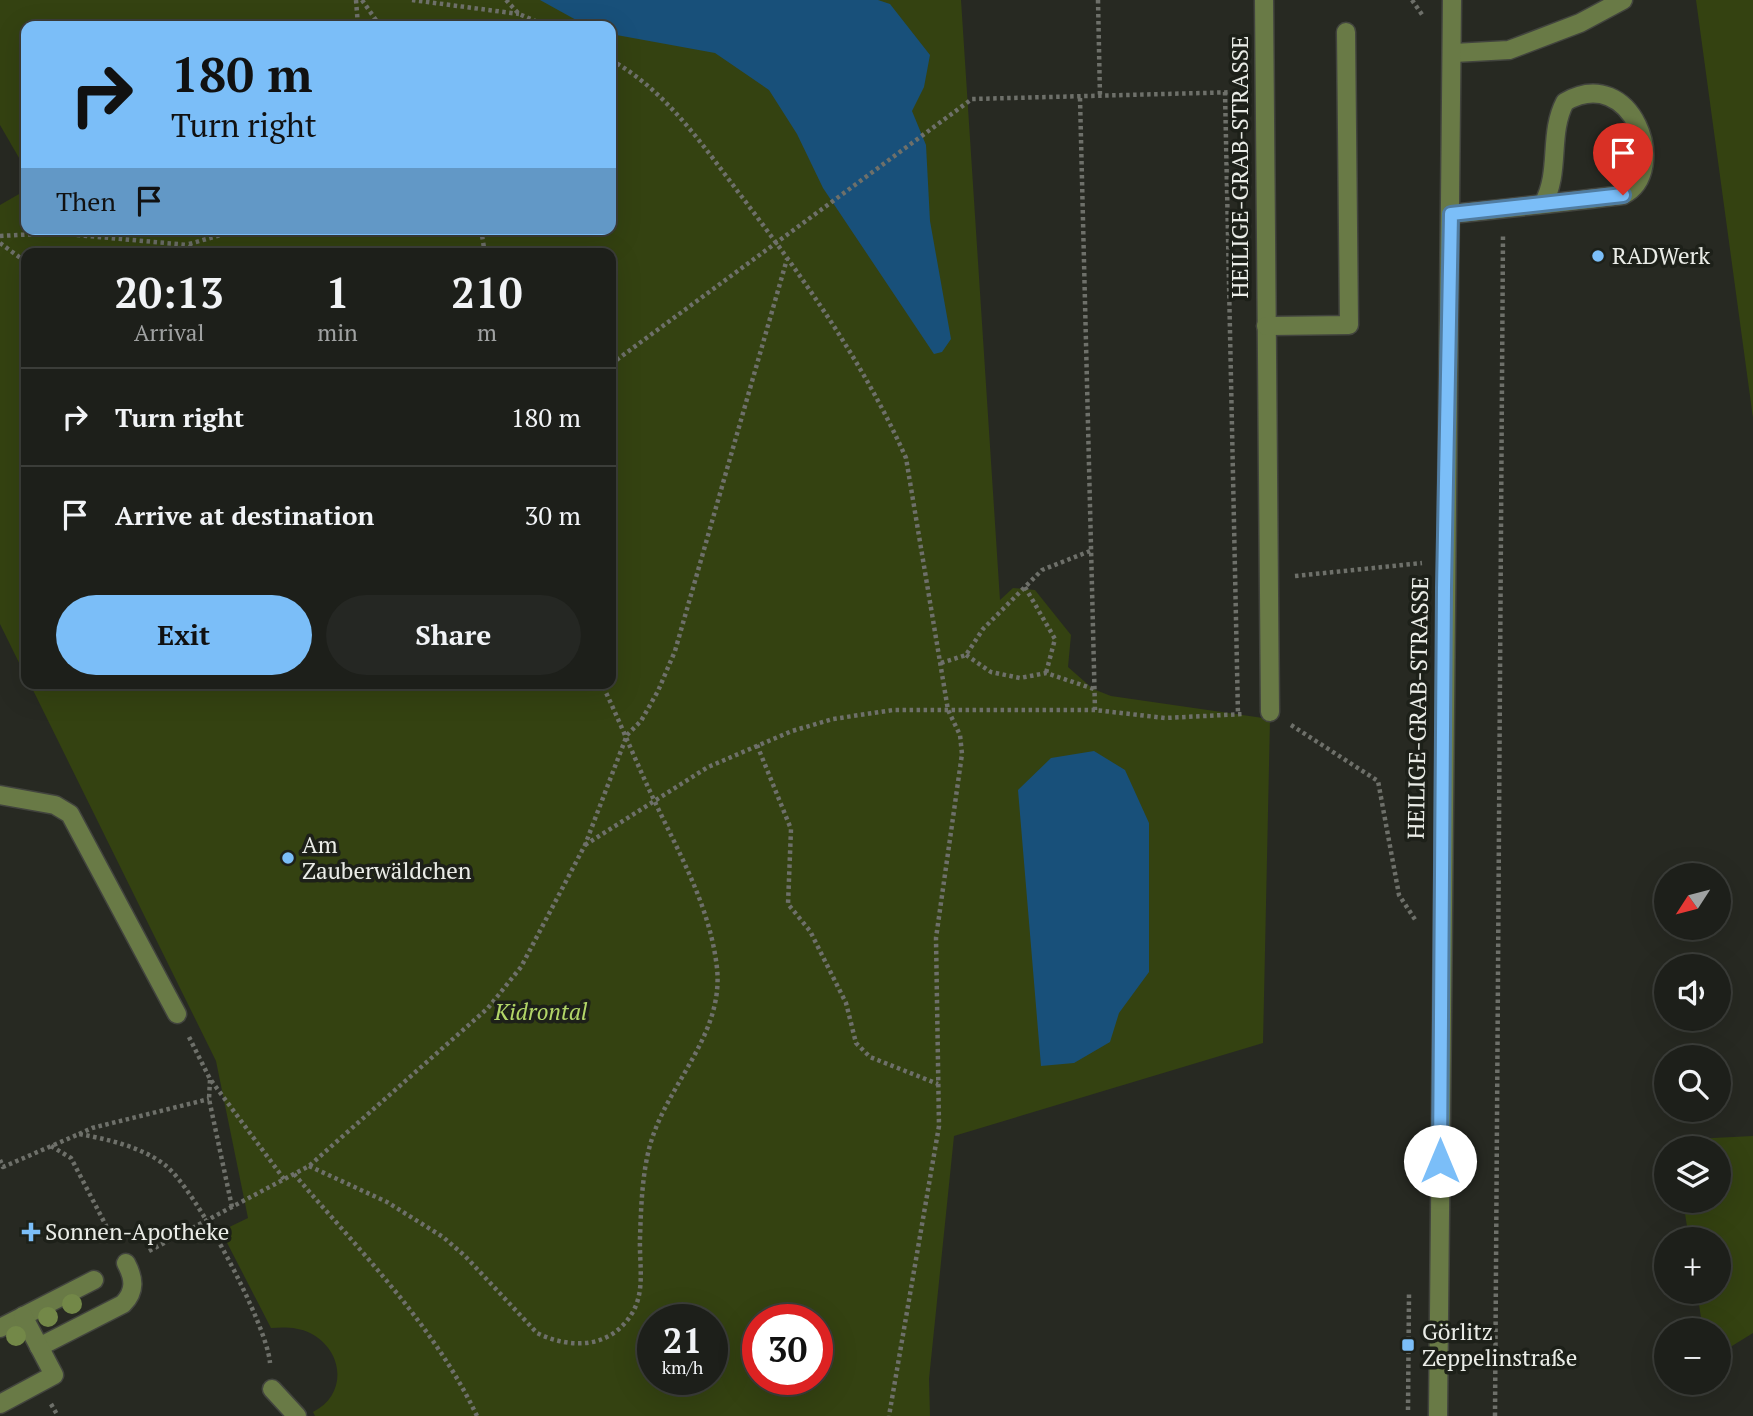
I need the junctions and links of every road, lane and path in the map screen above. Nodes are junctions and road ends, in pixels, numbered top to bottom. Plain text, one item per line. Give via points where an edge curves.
1 (356, 0) edge
2 (362, 0) edge
3 (412, 0) edge
4 (506, 0) edge
5 (1098, 0) edge
6 (1264, 0) edge
7 (1452, 0) edge
8 (1623, 0) edge
9 (519, 14) junction
10 (358, 21) edge
11 (377, 21) edge
12 (535, 21) edge
13 (1346, 32) dead end
14 (1454, 53) junction
15 (616, 64) edge
16 (1263, 89) junction
17 (1225, 92) junction
18 (1100, 97) junction
19 (1080, 98) junction
20 (1543, 204) junction
21 (1503, 209) junction
22 (1451, 214) junction
23 (21, 235) edge
24 (76, 235) edge
25 (222, 235) edge
26 (0, 236) edge
27 (0, 243) edge
28 (777, 243) junction
29 (188, 245) junction
30 (194, 248) edge
31 (21, 258) edge
32 (788, 258) junction
33 (1266, 326) junction
34 (616, 360) edge
35 (1090, 551) junction
36 (1444, 560) junction
37 (1268, 579) junction
38 (1025, 587) junction
39 (966, 655) junction
40 (941, 663) junction
41 (1046, 673) junction
42 (604, 689) edge
43 (1094, 689) junction
44 (948, 710) junction
45 (1095, 710) junction
46 (1270, 712) junction
47 (1238, 715) junction
48 (627, 736) junction
49 (757, 745) junction
50 (0, 795) edge
51 (654, 801) junction
52 (585, 845) junction
53 (1413, 918) dead end
54 (177, 1014) joint
55 (210, 1079) junction
56 (938, 1084) junction
57 (209, 1099) junction
58 (79, 1134) junction
59 (50, 1146) junction
60 (0, 1160) edge
61 (309, 1166) junction
62 (2, 1168) edge
63 (294, 1174) junction
64 (284, 1179) junction
65 (232, 1206) junction
66 (205, 1221) junction
67 (161, 1244) dead end
68 (126, 1263) joint
69 (94, 1280) dead end
70 (23, 1316) junction
71 (0, 1328) edge
72 (39, 1347) junction
73 (272, 1390) joint
74 (0, 1404) edge
75 (297, 1416) edge
76 (477, 1416) edge
77 (889, 1416) edge
78 (1438, 1416) edge
79 (1495, 1416) edge

1 - 10 path
2 - 11 path
3 - 9 path
4 - 9 path
5 - 18 path
6 - 16 street, HEILIGE-GRAB-STRASSE
7 - 14 street, HEILIGE-GRAB-STRASSE
8 - 14 street via 1580,23 1509,50
9 - 12 path
13 - 33 street via 1349,325
14 - 22 street, HEILIGE-GRAB-STRASSE
15 - 28 path via 675,109
16 - 17 path
16 - 33 street, HEILIGE-GRAB-STRASSE
17 - 18 path
17 - 47 path
18 - 19 path
19 - 28 path via 972,99
19 - 35 path
20 - 20 street via 1633,190 1642,178 1645,162 1636,122 1624,105 1592,91 1565,102 1558,114 1552,181
20 - 21 street
21 - 22 street
21 - 79 path
22 - 36 street, HEILIGE-GRAB-STRASSE
23 - 26 path
24 - 29 path
25 - 29 path
27 - 31 path
28 - 32 path
28 - 34 path
29 - 30 path
32 - 40 path via 843,339 906,458
32 - 48 path via 675,652 641,721
33 - 37 street, HEILIGE-GRAB-STRASSE
35 - 38 path via 1042,570
35 - 43 path
36 - 37 path
36 - 78 street, HEILIGE-GRAB-STRASSE
37 - 46 street, HEILIGE-GRAB-STRASSE
38 - 39 path
38 - 41 path via 1055,639
39 - 40 path
39 - 41 path via 991,672 1020,678
40 - 44 path
41 - 43 path
42 - 48 path
43 - 45 path
44 - 45 path
44 - 49 path via 893,710 833,719
44 - 56 path via 960,735 961,754 936,938
45 - 47 path via 1164,718
46 - 47 path
46 - 53 path via 1378,781 1399,895
48 - 51 path
48 - 52 path
49 - 51 path via 708,767
49 - 56 path via 791,829 788,904 810,931 846,1003 856,1043 870,1057
50 - 54 street via 55,805 70,814
51 - 52 path
51 - 61 path via 694,882 708,925 717,969 716,1008 649,1148 642,1191 639,1297 618,1331 589,1344 574,1345 537,1333 443,1237 387,1202
52 - 61 path via 521,967 488,1008
54 - 55 path
55 - 57 path
55 - 64 path
56 - 77 path via 939,1126
57 - 58 path
57 - 65 path
58 - 59 path
58 - 66 path via 142,1152 162,1163 178,1177
59 - 62 path
59 - 68 path via 71,1158
60 - 62 path
61 - 63 path
63 - 64 path
63 - 76 path via 426,1332
64 - 65 path
65 - 66 path
66 - 67 path
66 - 73 path via 258,1322 269,1354
68 - 72 street via 133,1282 128,1299
69 - 70 street
70 - 71 street
70 - 72 street
72 - 74 street via 54,1376
73 - 75 street

